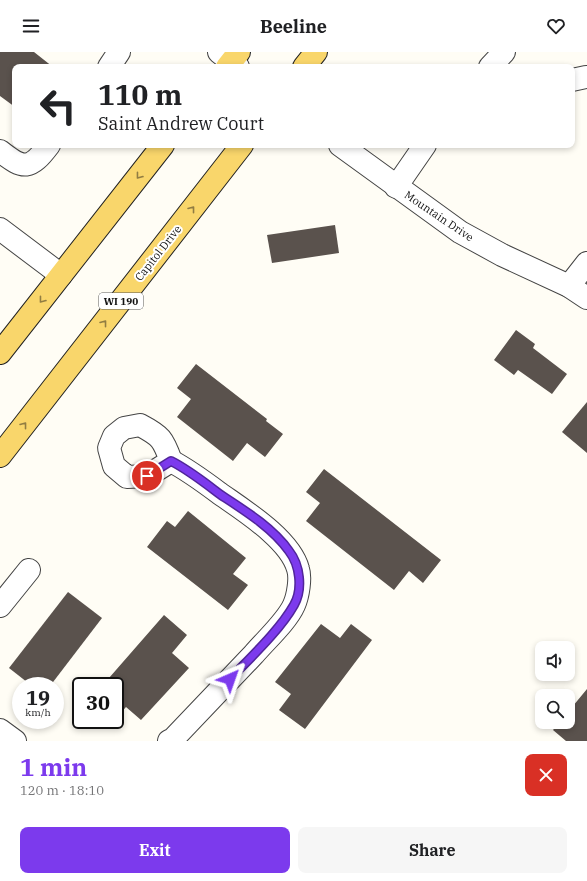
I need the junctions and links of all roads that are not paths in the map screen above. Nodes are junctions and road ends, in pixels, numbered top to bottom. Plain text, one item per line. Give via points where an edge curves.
1 (119, 52) edge
2 (316, 52) edge
3 (504, 52) edge
4 (111, 64) edge
5 (306, 64) edge
6 (493, 64) edge
7 (47, 148) edge
8 (162, 148) edge
9 (240, 148) edge
10 (344, 148) edge
11 (423, 148) edge
12 (0, 151) edge
13 (396, 187) junction
14 (0, 228) edge
15 (587, 263) edge
16 (61, 275) junction
17 (568, 286) junction
18 (587, 298) edge
19 (0, 353) edge
20 (0, 456) edge
21 (171, 461) dead end
22 (28, 570) dead end
23 (0, 606) edge
24 (0, 730) edge
25 (15, 741) edge
26 (169, 741) edge

1 - 4 street
2 - 5 main road
3 - 6 street
7 - 12 street via 30,164 14,162
8 -> 16 main road
20 -> 9 main road, Capitol Drive / WI 190
10 - 13 street, Mountain Drive
11 - 13 street
13 - 17 street, Mountain Drive via 460,232
14 - 16 street
15 - 17 street
16 -> 19 main road
17 - 18 street, Mountain Drive
21 - 26 street via 244,510 290,551 298,569 299,589 294,605 279,626 201,711
22 - 23 street
24 - 25 street

